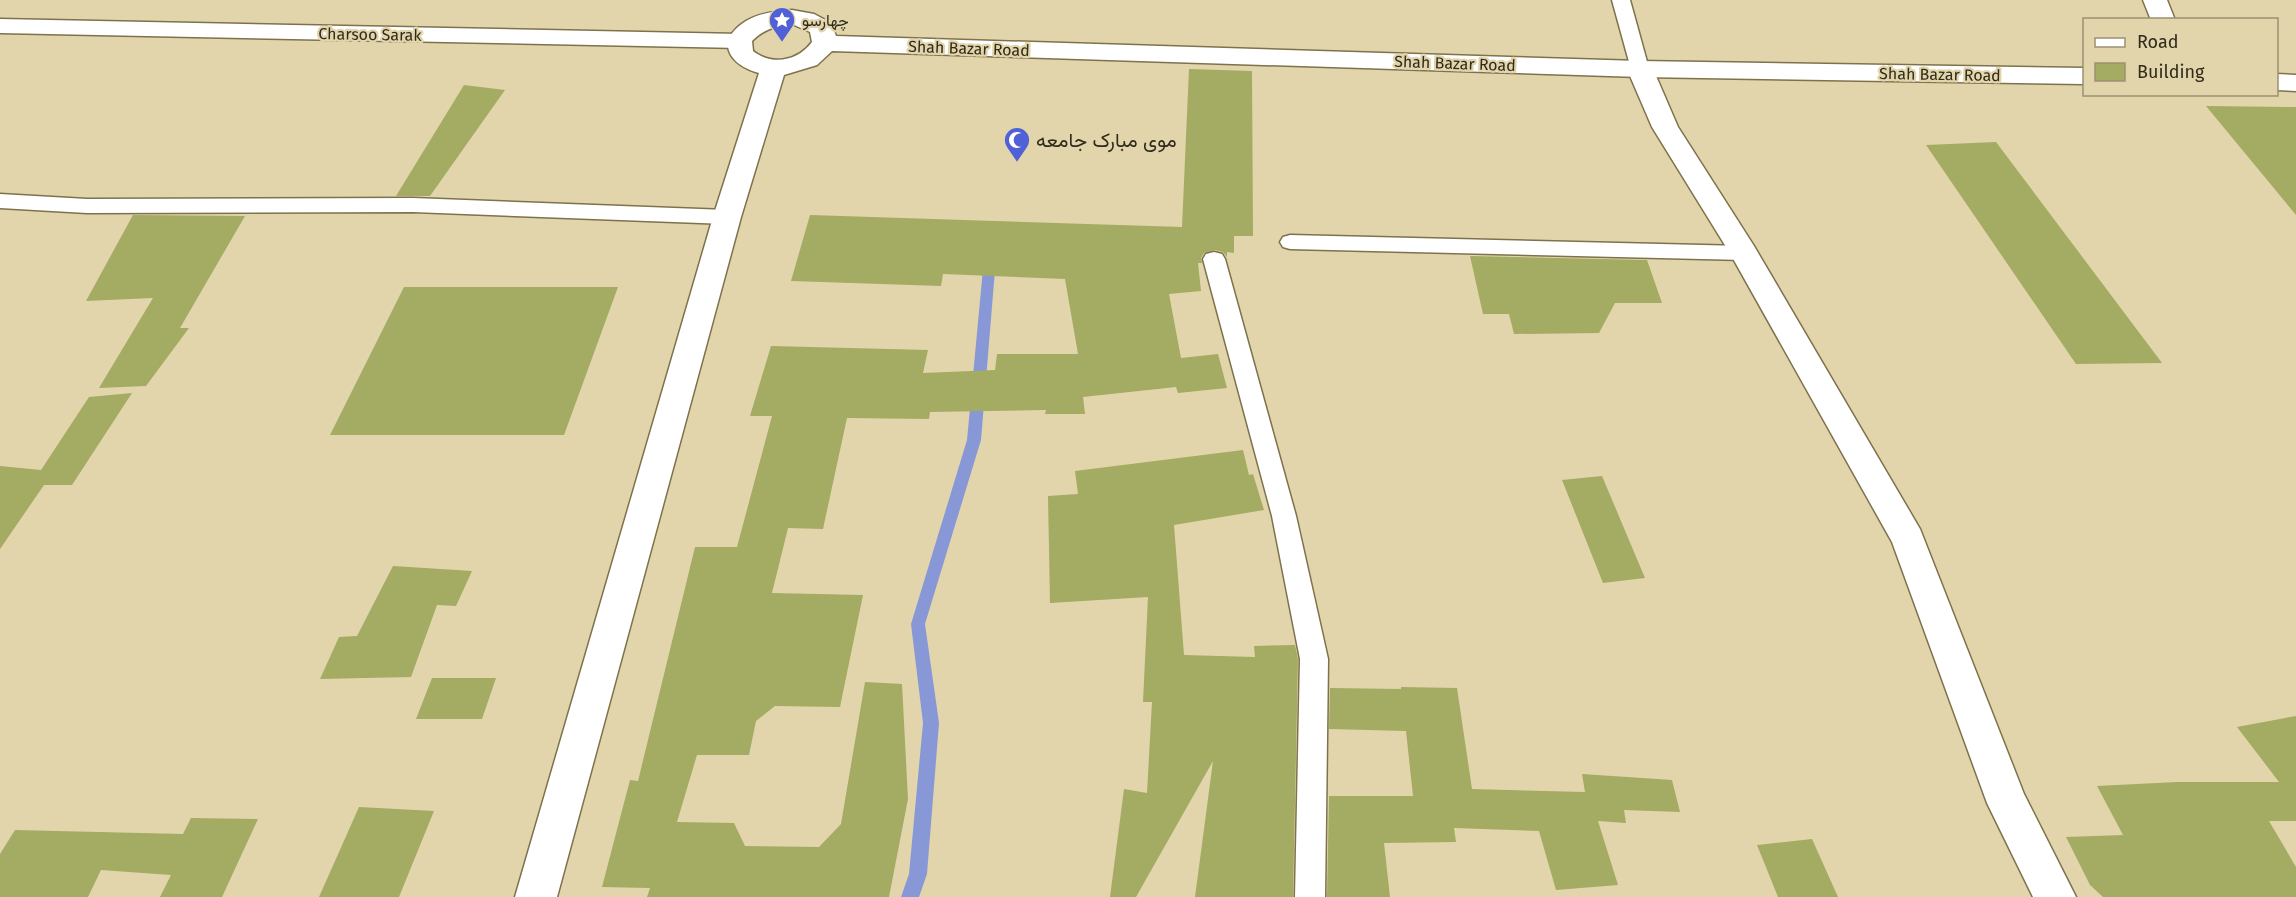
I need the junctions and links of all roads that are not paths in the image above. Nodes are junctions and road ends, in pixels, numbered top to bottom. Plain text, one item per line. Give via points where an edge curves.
1 (1621, 0) edge
2 (2155, 0) edge
3 (795, 8) edge
4 (2162, 18) edge
5 (0, 26) edge
6 (740, 41) junction
7 (825, 43) junction
8 (773, 68) junction
9 (1640, 69) junction
10 (2083, 76) edge
11 (2278, 82) edge
12 (2296, 83) edge
13 (0, 201) edge
14 (728, 217) junction
15 (1290, 242) dead end
16 (1744, 253) junction
17 (1214, 259) dead end
18 (536, 897) edge
19 (1310, 897) edge
20 (2055, 897) edge

1 - 9 lane
2 - 4 main road
3 - 6 main road via 750,29
3 - 7 main road via 822,28
5 - 6 main road, Charsoo Sarak
6 - 8 main road via 746,60
7 - 8 main road via 812,58
7 - 9 main road, Shah Bazar Road
8 - 14 main road
9 - 10 main road, Shah Bazar Road
9 - 16 main road via 1665,127
11 - 12 main road
13 - 14 lane via 87,206 413,205
14 - 18 main road
15 - 16 lane
16 - 20 main road via 1908,539 2007,803
17 - 19 lane via 1284,516 1314,659

